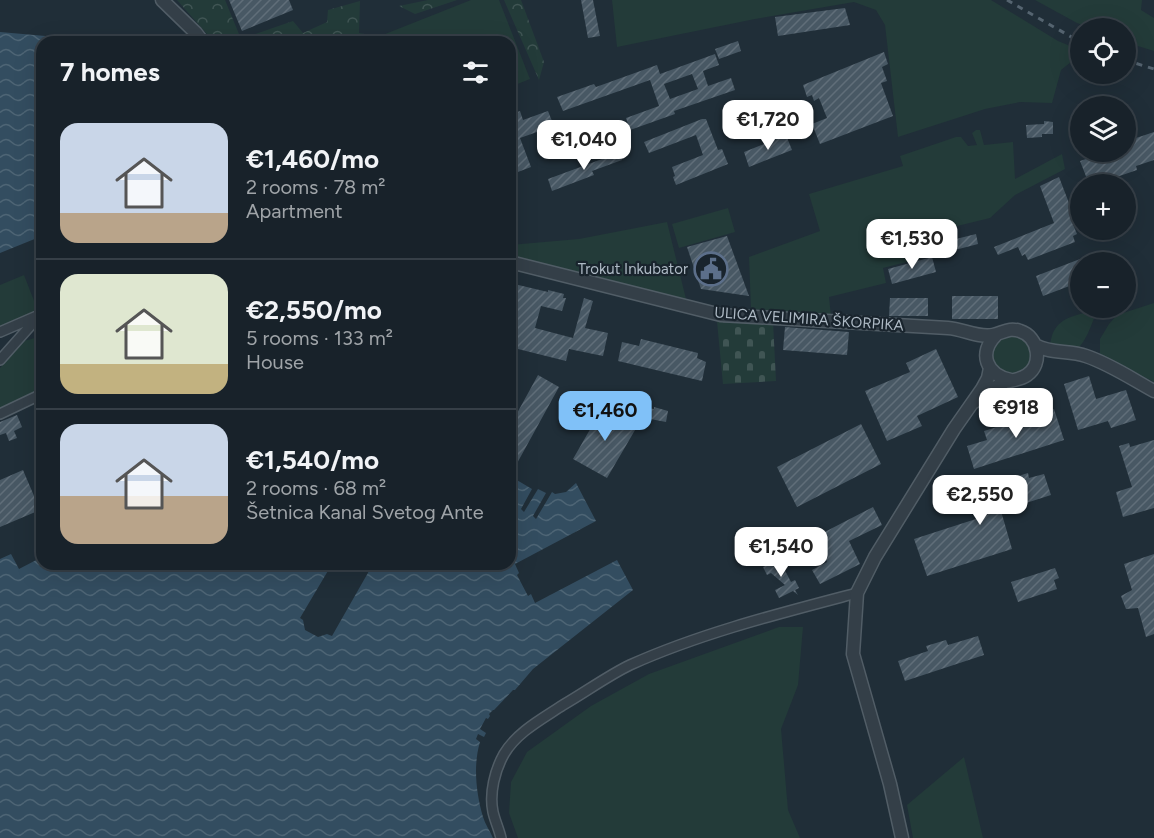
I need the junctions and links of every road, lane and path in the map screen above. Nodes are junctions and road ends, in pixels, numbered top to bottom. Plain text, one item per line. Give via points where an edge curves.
1 (162, 0) edge
2 (198, 36) edge
3 (516, 264) edge
4 (36, 316) edge
5 (36, 320) edge
6 (0, 332) edge
7 (970, 333) junction
8 (996, 335) junction
9 (1035, 345) junction
10 (986, 353) junction
11 (1066, 353) junction
12 (0, 360) edge
13 (990, 368) junction
14 (1032, 370) junction
15 (1011, 380) junction
16 (1154, 390) edge
17 (36, 397) edge
18 (974, 402) junction
19 (0, 414) edge
20 (857, 593) junction
21 (501, 838) edge
22 (902, 838) edge

1 - 2 street
3 - 7 street, ULICA VELIMIRA ŠKORPIKA via 721,315 948,328
4 - 6 street
5 - 12 street
7 - 8 street, ULICA VELIMIRA ŠKORPIKA
7 - 10 street
8 - 9 street via 1012,329 1020,331
8 - 10 street
9 - 11 street
9 - 14 street via 1037,354
10 - 13 street
11 - 14 street
11 - 16 street via 1099,361
13 - 15 street via 995,375
13 - 18 street
14 - 15 street via 1019,380
15 - 18 street
17 - 19 street
18 - 20 street via 875,557
20 - 21 street via 660,653 628,666 542,719 514,740 497,770 493,810
20 - 22 street via 853,654

